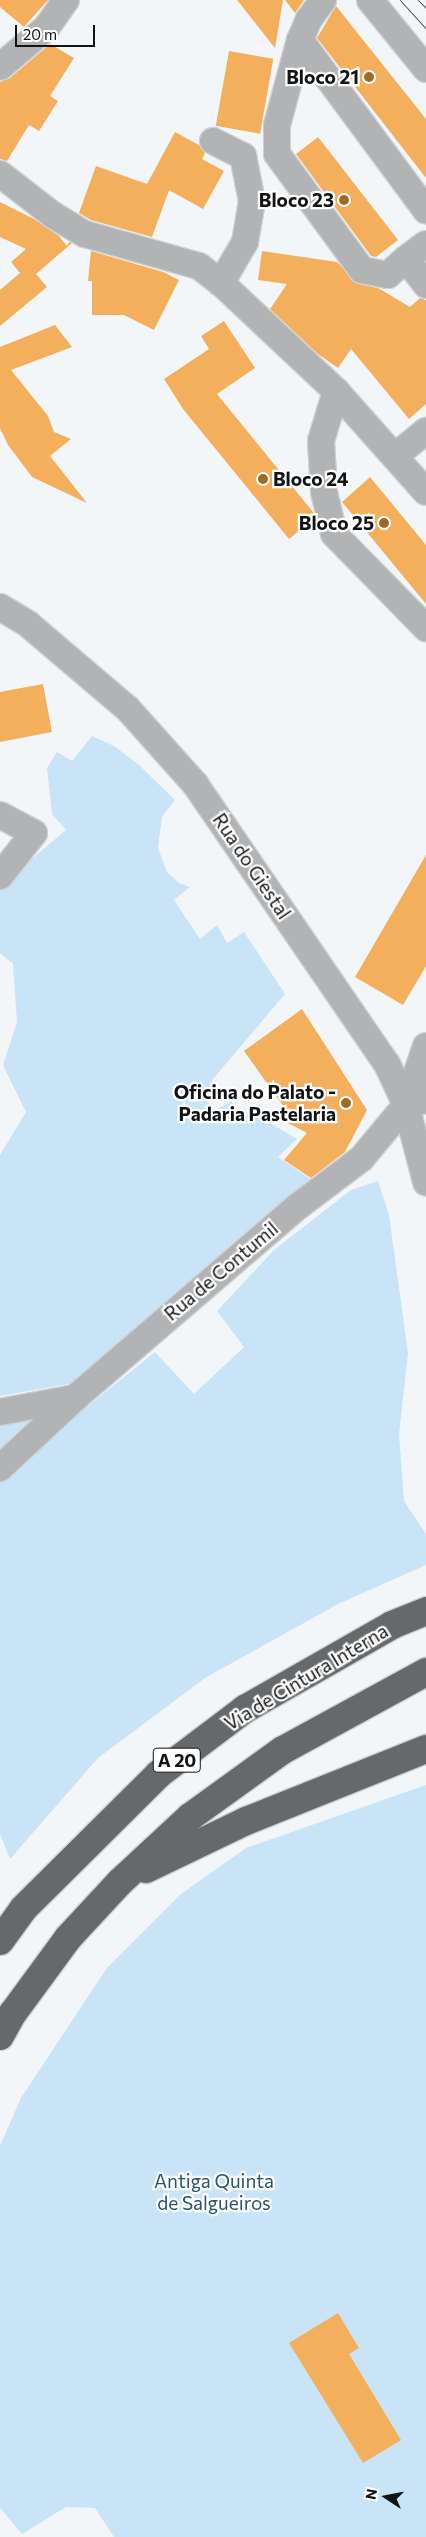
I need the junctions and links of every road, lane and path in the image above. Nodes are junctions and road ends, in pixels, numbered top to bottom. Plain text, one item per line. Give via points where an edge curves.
1 (66, 0) edge
2 (323, 0) edge
3 (370, 0) edge
4 (300, 40) junction
5 (0, 67) edge
6 (426, 69) edge
7 (213, 141) dead end
8 (0, 174) edge
9 (426, 210) edge
10 (416, 252) edge
11 (221, 283) junction
12 (426, 285) edge
13 (336, 391) junction
14 (426, 431) edge
15 (395, 456) junction
16 (426, 492) edge
17 (0, 607) edge
18 (426, 628) edge
19 (0, 815) edge
20 (0, 876) edge
21 (426, 1046) edge
22 (416, 1102) edge
23 (426, 1182) edge
24 (75, 1398) junction
25 (0, 1412) edge
26 (0, 1468) edge
27 (426, 1611) edge
28 (426, 1672) edge
29 (426, 1749) edge
30 (120, 1882) junction
31 (0, 1941) edge
32 (0, 2036) edge

1 - 5 street via 47,27
2 - 4 street via 309,19
3 - 6 street
4 - 9 street
4 - 10 street via 277,125 277,154 362,270 388,275
7 - 11 street via 243,156 252,201 245,242
8 - 11 street via 53,215 85,234 199,266
10 - 12 street
11 - 13 street
13 - 15 street
13 - 18 street via 321,441 324,492 334,534
14 - 15 street
15 - 16 street
17 - 22 street, Rua do Giestal via 28,624 128,709 195,784
19 - 20 street via 34,833
21 - 22 street
22 - 23 street, Rua do Giestal
22 - 24 street, Rua de Contumil via 361,1159 290,1213
24 - 25 street
24 - 26 street, Rua de Contumil
27 - 31 highway, Via de Cintura Interna / A 20 via 392,1625 245,1709 159,1774 23,1909
28 - 30 highway, A 20 via 283,1750 190,1817
29 - 30 highway via 246,1821
30 - 32 highway, A 20 via 68,1938

